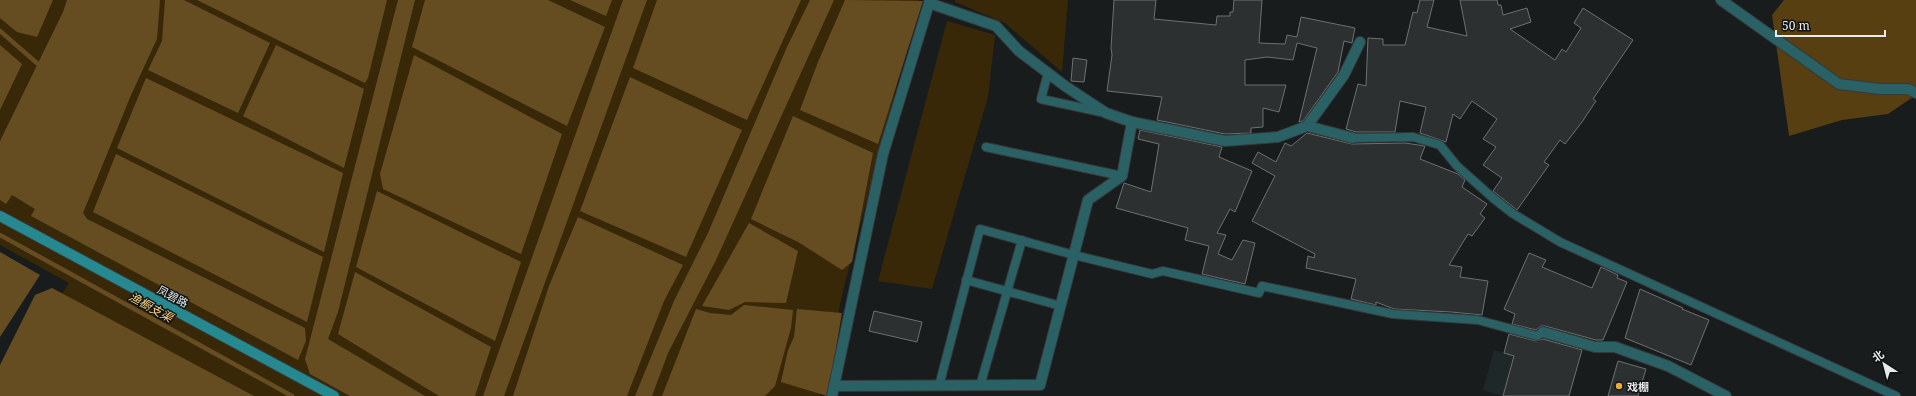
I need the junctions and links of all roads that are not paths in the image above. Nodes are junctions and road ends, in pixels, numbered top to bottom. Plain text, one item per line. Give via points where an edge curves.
1 (1721, 0) edge
2 (930, 2) edge
3 (1360, 42) dead end
4 (1048, 73) junction
5 (1916, 93) edge
6 (1106, 113) junction
7 (1132, 122) junction
8 (1307, 126) junction
9 (1352, 138) joint
10 (986, 147) dead end
11 (1122, 176) junction
12 (0, 216) edge
13 (1022, 240) junction
14 (1074, 255) junction
15 (966, 280) junction
16 (1007, 291) junction
17 (1061, 306) junction
18 (1543, 332) joint
19 (938, 386) junction
20 (980, 386) junction
21 (834, 391) edge
22 (334, 396) edge
23 (1726, 396) edge
24 (1896, 396) edge

1 - 5 street via 1840,84 1880,89 1908,89
2 - 4 street via 996,26 1019,51
2 - 21 street via 883,154
3 - 8 street via 1344,75
4 - 6 street
4 - 6 lane via 1041,99
6 - 7 street
7 - 8 street via 1225,141 1278,137
7 - 11 street
8 - 9 street
9 - 24 lane via 1413,137 1440,145 1457,166 1498,202 1560,242
10 - 11 lane
11 - 14 street via 1088,200
12 - 22 main road, 凤碧路
13 - 14 lane
13 - 15 lane via 980,229
13 - 16 lane
14 - 17 street
14 - 18 lane via 1152,274 1163,271 1259,293 1262,286 1393,314 1478,320 1537,336
15 - 16 lane
15 - 19 lane
16 - 17 lane
16 - 20 lane
17 - 20 street via 1040,385
18 - 23 street via 1595,347 1615,347 1668,366
19 - 20 street
19 - 21 street

